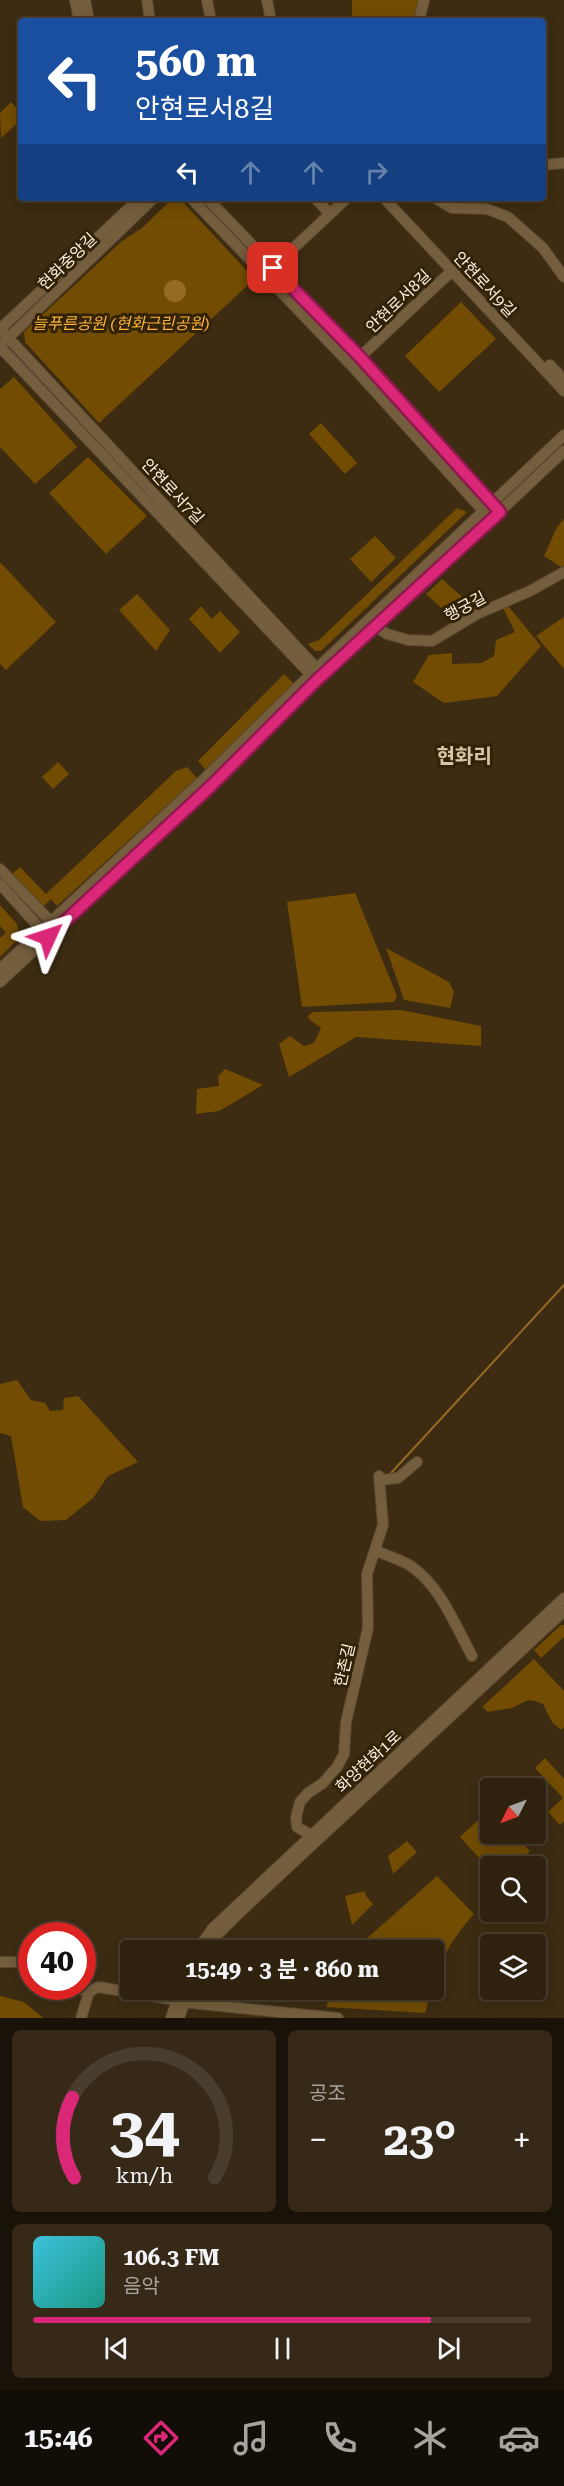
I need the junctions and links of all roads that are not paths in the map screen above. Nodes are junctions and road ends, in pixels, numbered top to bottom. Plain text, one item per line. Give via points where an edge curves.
1 (75, 0) edge
2 (86, 0) edge
3 (147, 0) edge
4 (207, 0) edge
5 (265, 0) edge
6 (424, 0) edge
7 (78, 18) edge
8 (89, 18) edge
9 (150, 18) edge
10 (210, 18) edge
11 (268, 18) edge
12 (420, 18) edge
13 (564, 163) edge
14 (546, 165) edge
15 (137, 201) edge
16 (151, 201) edge
17 (194, 201) edge
18 (210, 201) edge
19 (318, 201) edge
20 (344, 201) edge
21 (387, 201) edge
22 (395, 201) edge
23 (440, 201) edge
24 (330, 214) junction
25 (273, 268) junction
26 (454, 269) junction
27 (264, 276) junction
28 (564, 277) edge
29 (0, 329) edge
30 (9, 338) junction
31 (0, 346) edge
32 (360, 357) junction
33 (564, 380) edge
34 (564, 391) edge
35 (564, 435) edge
36 (564, 451) edge
37 (492, 512) junction
38 (564, 572) edge
39 (373, 624) junction
40 (317, 674) junction
41 (0, 869) edge
42 (0, 884) edge
43 (54, 925) junction
44 (45, 933) junction
45 (0, 969) edge
46 (0, 982) edge
47 (417, 1462) dead end
48 (377, 1551) junction
49 (564, 1598) edge
50 (564, 1611) edge
51 (472, 1656) dead end
52 (311, 1835) junction
53 (204, 1940) edge
54 (212, 1940) edge
55 (0, 1962) edge
56 (18, 1962) edge
57 (96, 1988) edge
58 (120, 1990) edge
59 (87, 2000) edge
60 (180, 2000) edge
61 (81, 2018) edge
62 (171, 2018) edge
63 (179, 2018) edge
64 (270, 2018) edge
65 (338, 2018) edge

1 - 7 street
2 - 8 street
3 - 9 street
4 - 10 street
5 - 11 street
6 - 12 street
13 - 14 street
15 - 29 street
16 - 30 street, 현화중앙길
17 - 27 street
18 - 25 street
19 - 24 street
20 - 24 street
21 - 26 street, 안현로서9길
22 - 26 street, 안현로서9길
23 - 28 street via 453,208 487,209 508,217 543,248
24 - 25 street
25 - 27 street
25 - 32 street
26 - 32 street, 안현로서8길
26 - 33 street, 안현로서9길
26 - 34 street, 안현로서9길
27 - 37 street
29 - 30 street, 안현로서7길
30 - 31 street, 현화중앙길
30 - 40 street, 안현로서7길
31 - 40 street, 안현로서7길
32 - 37 street
35 - 37 street
36 - 37 street
37 - 39 street
38 - 39 street, 행궁길 via 477,614 432,641 387,634
39 - 40 street
40 - 43 street via 211,786
41 - 43 street
42 - 44 street
43 - 44 street
44 - 45 street
44 - 46 street
47 - 48 street, 한촌길 via 398,1478 380,1478 383,1525
48 - 51 street via 410,1565 425,1578 443,1600
48 - 52 street, 한촌길 via 368,1574 368,1628 346,1722 344,1754 323,1784 300,1802 296,1818 297,1827
49 - 52 street, 화양현화1로
50 - 54 street, 화양현화1로
52 - 53 street, 화양현화1로
55 - 56 street
57 - 58 street
59 - 61 street
60 - 62 street
60 - 63 street
60 - 64 street
60 - 65 street

